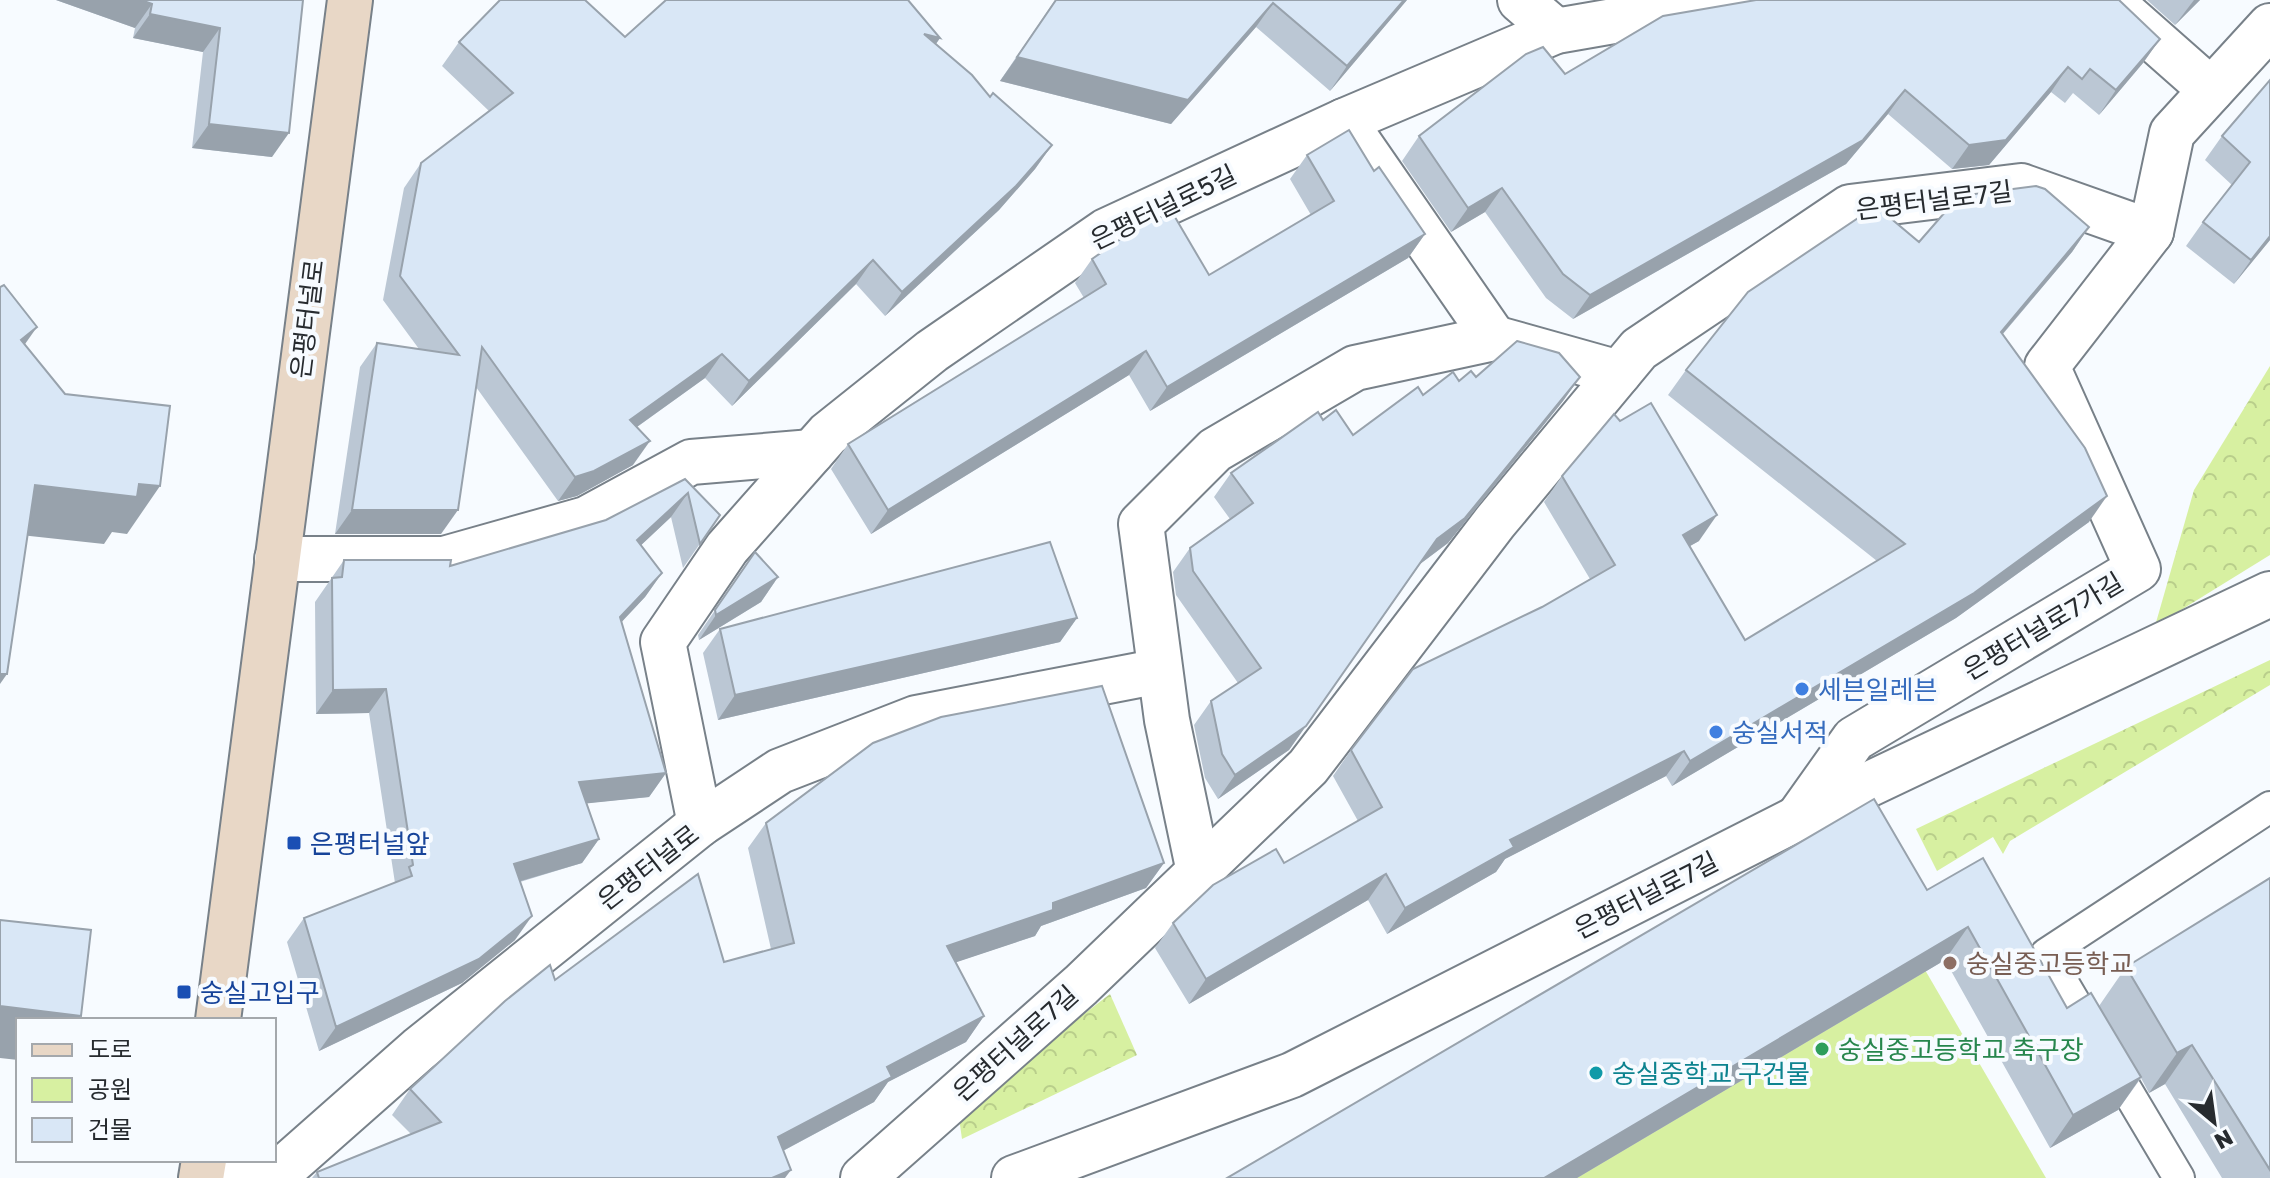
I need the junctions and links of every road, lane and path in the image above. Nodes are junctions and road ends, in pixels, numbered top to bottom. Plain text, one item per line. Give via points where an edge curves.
1 (350, 0) edge
2 (1520, 0) edge
3 (1734, 0) edge
4 (2109, 0) edge
5 (2270, 26) edge
6 (1556, 31) junction
7 (2211, 90) junction
8 (1344, 121) junction
9 (2151, 232) junction
10 (1494, 338) junction
11 (1619, 373) junction
12 (812, 452) junction
13 (277, 559) junction
14 (2270, 594) edge
15 (1160, 671) junction
16 (2270, 807) edge
17 (1798, 818) junction
18 (700, 824) junction
19 (1199, 872) junction
20 (218, 1018) edge
21 (212, 1162) edge
22 (863, 1178) edge
23 (1014, 1178) edge
24 (2179, 1178) edge

1 - 13 main road, 은평터널로
2 - 6 street
3 - 6 street, 은평터널로5길
4 - 7 street
5 - 7 street, 은평터널로7가길
6 - 8 street, 은평터널로5길
7 - 9 street, 은평터널로7가길 via 2172,133
8 - 10 street
8 - 12 street, 은평터널로5길 via 1106,231 932,351
9 - 11 street, 은평터널로7길 via 2021,186 1850,207 1639,349
9 - 17 street, 은평터널로7가길 via 2047,366 2138,569 1854,739
10 - 11 street
10 - 15 street via 1355,368 1215,450 1141,524
11 - 19 street, 은평터널로7길 via 1495,522 1308,767
12 - 13 street via 691,462 586,519 444,559
12 - 18 street, 은평터널로5길 via 727,548 663,642
13 - 20 main road, 은평터널로
14 - 17 street, 은평터널로7길
15 - 18 street, 은평터널로 via 916,718 780,771
15 - 19 street
16 - 24 lane via 2046,954
17 - 23 street, 은평터널로7길 via 1292,1075
18 - 21 street, 은평터널로 via 419,1049 274,1177
19 - 22 street, 은평터널로7길 via 1081,985

